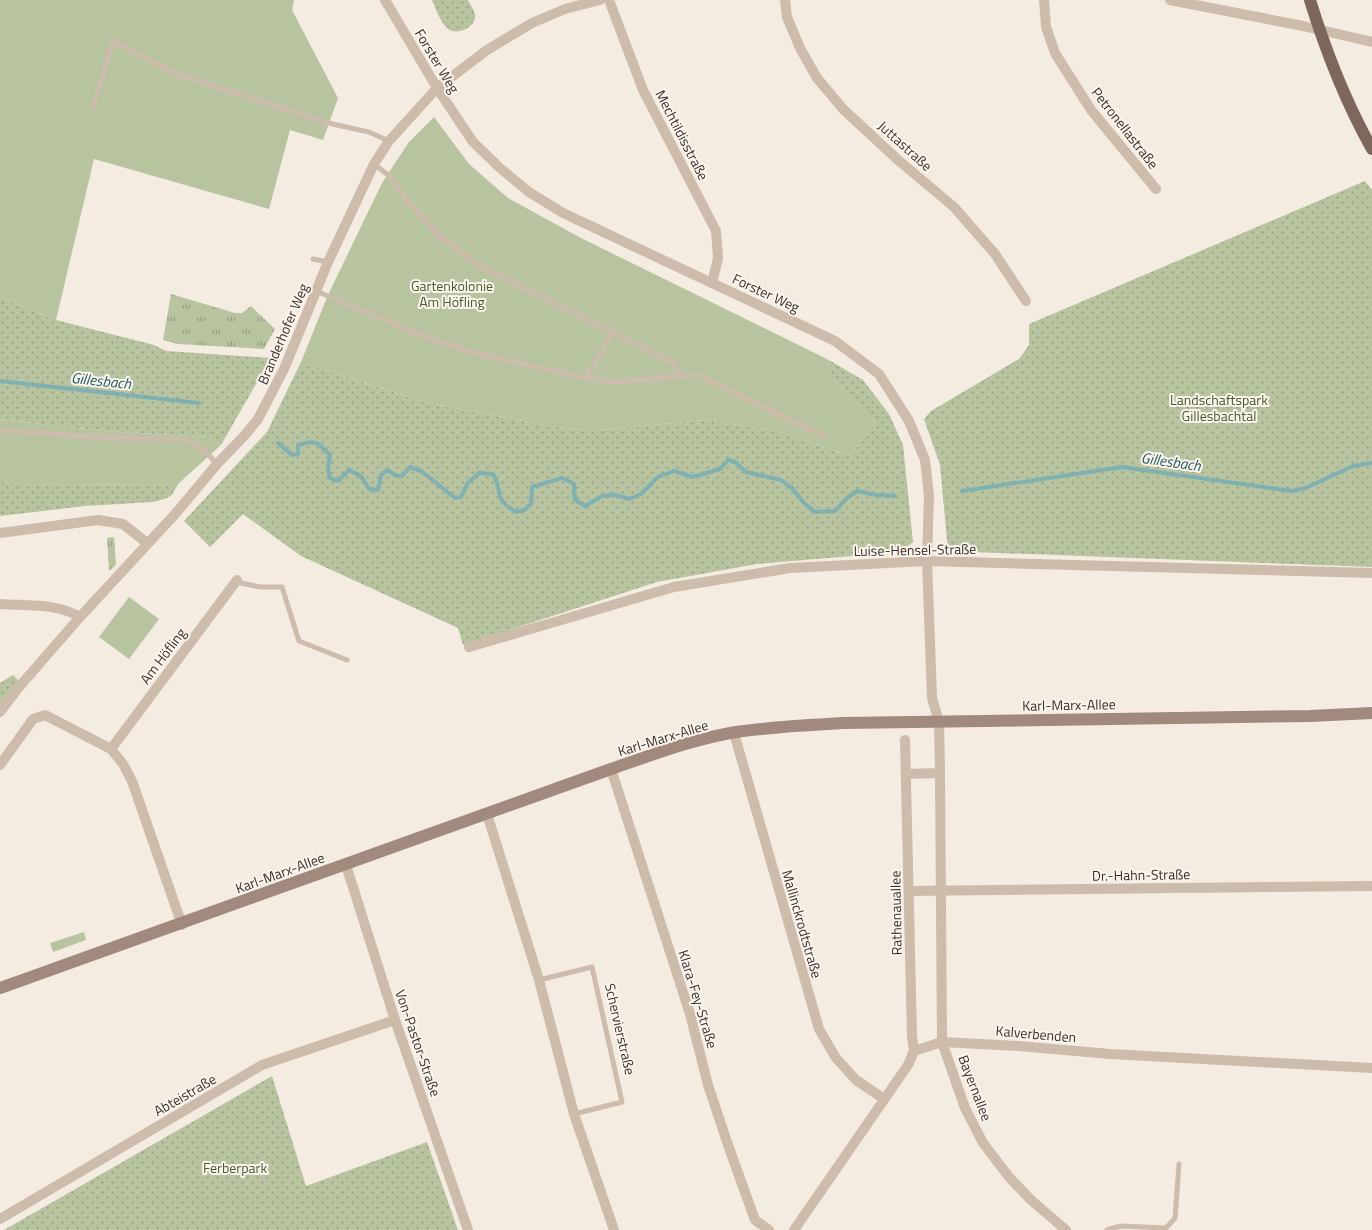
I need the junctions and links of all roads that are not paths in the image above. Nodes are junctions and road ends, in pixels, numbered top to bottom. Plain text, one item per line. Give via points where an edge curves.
1 (385, 0) edge
2 (600, 0) edge
3 (608, 0) edge
4 (785, 0) edge
5 (1044, 0) edge
6 (1170, 0) edge
7 (1310, 0) edge
8 (1319, 30) junction
9 (1372, 42) edge
10 (437, 88) junction
11 (93, 108) dead end
12 (389, 142) junction
13 (1372, 149) edge
14 (374, 164) junction
15 (1156, 189) dead end
16 (313, 259) dead end
17 (328, 262) junction
18 (712, 283) junction
19 (316, 291) junction
20 (1026, 301) dead end
21 (613, 332) junction
22 (682, 376) junction
23 (586, 378) junction
24 (0, 430) edge
25 (824, 436) dead end
26 (217, 464) junction
27 (0, 533) edge
28 (147, 542) junction
29 (927, 561) junction
30 (1372, 573) edge
31 (236, 581) joint
32 (0, 604) edge
33 (80, 617) junction
34 (469, 647) dead end
35 (347, 660) dead end
36 (0, 712) edge
37 (1372, 713) edge
38 (939, 722) junction
39 (734, 732) junction
40 (905, 740) dead end
41 (110, 749) junction
42 (0, 765) edge
43 (611, 769) junction
44 (940, 773) junction
45 (906, 774) junction
46 (487, 814) junction
47 (346, 864) junction
48 (1372, 886) edge
49 (910, 891) junction
50 (942, 891) junction
51 (182, 925) junction
52 (539, 980) junction
53 (0, 988) edge
54 (395, 1020) junction
55 (942, 1042) junction
56 (914, 1051) junction
57 (1372, 1068) edge
58 (884, 1099) junction
59 (574, 1114) junction
60 (1179, 1164) dead end
61 (0, 1219) edge
62 (468, 1230) edge
63 (614, 1230) edge
64 (769, 1230) edge
65 (794, 1230) edge
66 (1066, 1230) edge
67 (1107, 1230) edge

1 - 10 street, Forster Weg
2 - 10 street, Branderhofer Weg via 565,9 532,24 487,50
3 - 18 street, Mechtildisstraße via 643,90 716,231 718,258
4 - 20 street, Juttastraße via 787,17 817,78 843,109 954,207 995,254
5 - 15 street, Petronellastraße via 1046,27 1055,53 1091,110
6 - 8 street
7 - 8 main road
8 - 9 street
8 - 13 main road via 1340,87
10 - 12 street, Branderhofer Weg
10 - 18 street, Forster Weg via 473,142 529,192 563,213
11 - 12 lane via 113,41 179,75 369,132
12 - 14 street, Branderhofer Weg
14 - 17 street, Branderhofer Weg
14 - 21 lane via 388,175 441,237 479,266
16 - 17 lane
17 - 19 street, Branderhofer Weg
18 - 29 street, Forster Weg via 835,340 879,374 909,421 925,460 930,496
19 - 23 lane via 466,351
19 - 26 street, Branderhofer Weg via 269,400 245,435
21 - 22 lane via 673,363
21 - 23 lane
22 - 23 lane via 615,382
22 - 25 lane via 699,375
24 - 26 lane via 101,438 186,440 204,450
26 - 28 street, Branderhofer Weg
27 - 28 street via 98,520 123,524
28 - 33 street, Branderhofer Weg
29 - 30 street, Luise-Hensel-Straße
29 - 34 street, Luise-Hensel-Straße via 790,568 674,587
29 - 38 street, Forster Weg via 932,698
31 - 35 lane via 260,587 282,587 298,641
31 - 41 street, Am Höfling
32 - 33 street via 56,608
33 - 36 street, Branderhofer Weg
37 - 38 street, Karl-Marx-Allee
38 - 39 street, Karl-Marx-Allee via 789,726
38 - 44 street
39 - 43 street, Karl-Marx-Allee
39 - 58 street, Mallinckrodtstraße via 819,1029 836,1058 856,1080
40 - 45 street, Rathenauallee
41 - 42 street via 45,715 33,719
41 - 51 street via 132,781
43 - 46 street, Karl-Marx-Allee
43 - 64 street, Klara-Fey-Straße via 690,1014 728,1145 756,1220
44 - 45 street
44 - 50 street
45 - 49 street, Rathenauallee
46 - 47 street, Karl-Marx-Allee
46 - 52 street
47 - 51 street, Karl-Marx-Allee
47 - 54 street, Von-Pastor-Straße
48 - 50 street, Dr.-Hahn-Straße
49 - 50 street, Dr.-Hahn-Straße
49 - 56 street, Rathenauallee
50 - 55 street
51 - 53 street, Karl-Marx-Allee
52 - 59 street
52 - 59 lane, Schervierstraße via 592,967 622,1102
54 - 61 street, Abteistraße via 262,1065
54 - 62 street, Von-Pastor-Straße
55 - 56 street, Kalverbenden
55 - 57 street, Kalverbenden
55 - 66 street, Bayernallee via 965,1108 984,1143 1008,1177
56 - 58 street
58 - 65 street
59 - 63 street
60 - 67 lane via 1175,1218 1166,1228 1120,1226

